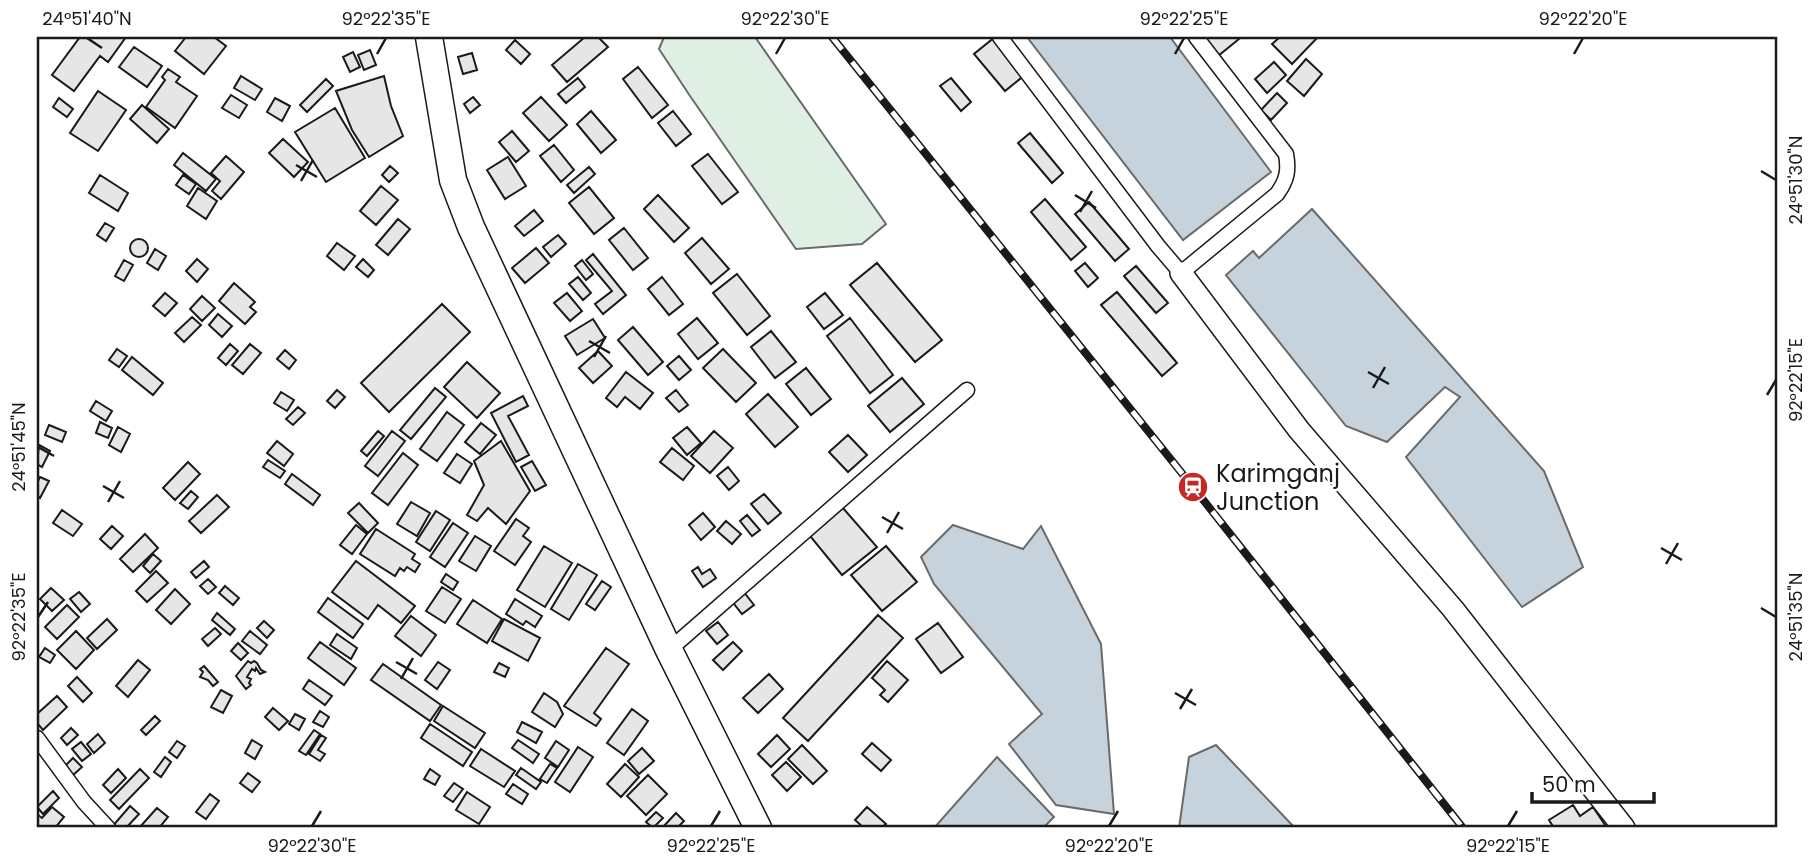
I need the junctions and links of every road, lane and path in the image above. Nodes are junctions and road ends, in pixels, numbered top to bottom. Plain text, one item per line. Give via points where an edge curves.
1 (429, 37) edge
2 (1000, 37) edge
3 (1196, 37) edge
4 (1181, 273) junction
5 (967, 390) dead end
6 (669, 650) junction
7 (37, 738) edge
8 (108, 828) edge
9 (758, 828) edge
10 (1624, 828) edge

1 - 6 highway via 453,180 471,227
2 - 4 street
3 - 4 street via 1286,154 1289,168 1277,194
4 - 10 street via 1300,430 1453,609
5 - 6 street
6 - 9 highway
7 - 8 street

